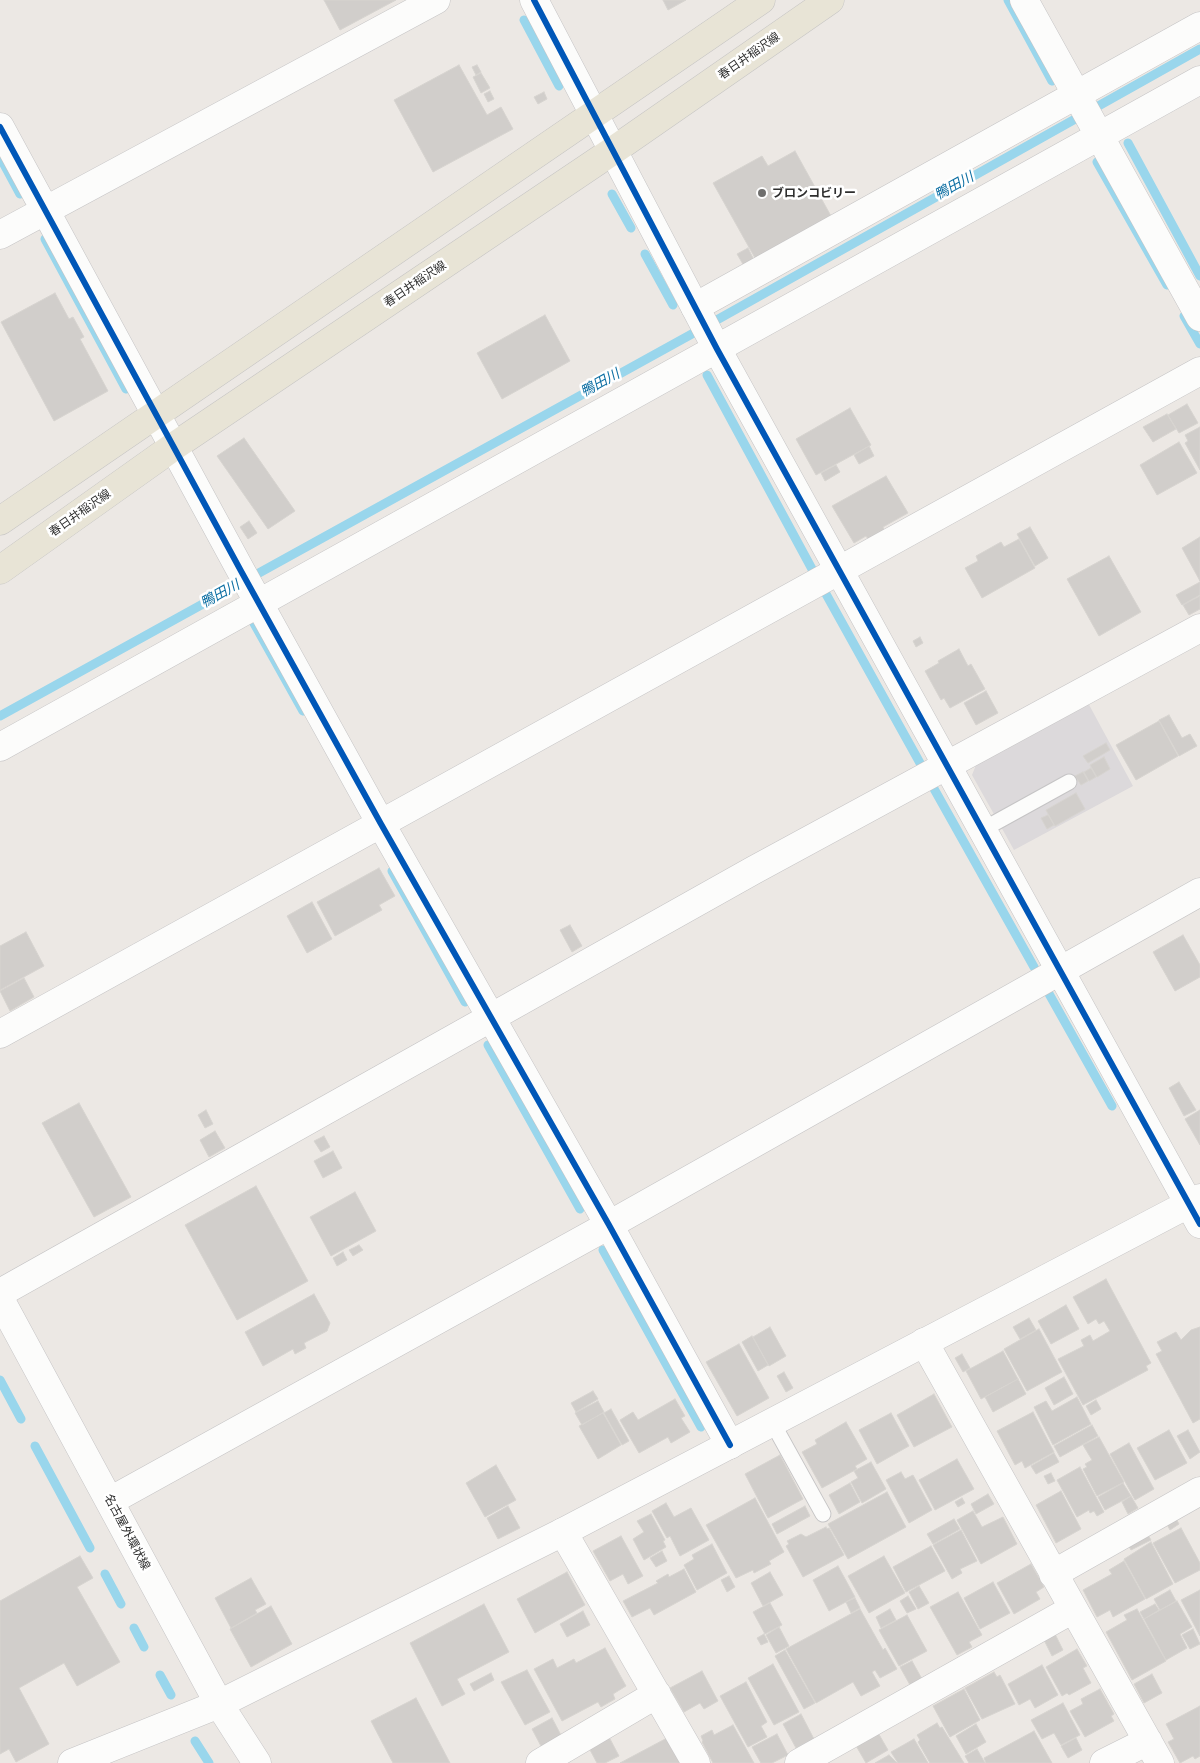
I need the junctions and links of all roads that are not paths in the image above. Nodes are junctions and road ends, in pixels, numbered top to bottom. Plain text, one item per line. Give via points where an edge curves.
1 (436, 0) edge
2 (534, 0) edge
3 (761, 0) edge
4 (830, 0) edge
5 (1024, 0) edge
6 (1200, 26) edge
7 (1200, 80) edge
8 (594, 113) junction
9 (1087, 114) junction
10 (0, 128) edge
11 (614, 150) junction
12 (45, 211) junction
13 (0, 235) edge
14 (1200, 317) edge
15 (705, 326) junction
16 (1200, 371) edge
17 (155, 414) junction
18 (173, 447) junction
19 (0, 521) edge
20 (0, 570) edge
21 (839, 571) junction
22 (251, 588) junction
23 (1200, 628) edge
24 (0, 747) edge
25 (946, 766) junction
26 (1068, 782) dead end
27 (381, 824) junction
28 (982, 830) junction
29 (1200, 892) edge
30 (1059, 970) junction
31 (493, 1016) junction
32 (0, 1034) edge
33 (1196, 1209) edge
34 (609, 1225) junction
35 (0, 1294) edge
36 (0, 1299) edge
37 (924, 1342) junction
38 (772, 1422) junction
39 (730, 1445) junction
40 (1200, 1491) edge
41 (110, 1501) junction
42 (823, 1514) dead end
43 (563, 1532) junction
44 (1053, 1574) junction
45 (1073, 1609) junction
46 (657, 1694) junction
47 (220, 1704) junction
48 (1154, 1752) edge
49 (72, 1763) edge
50 (257, 1763) edge
51 (540, 1763) edge
52 (696, 1763) edge
53 (799, 1763) edge
54 (1104, 1763) edge

1 - 12 street
2 - 8 street
3 - 8 main road
4 - 11 main road, 春日井稲沢線
5 - 9 street
6 - 9 street
7 - 9 street
8 - 11 street
8 - 17 main road
9 - 14 street
9 - 15 street
9 - 15 street
10 - 12 street
11 - 15 street
11 - 18 main road, 春日井稲沢線
12 - 13 street
12 - 17 street
15 - 21 street
15 - 22 street
16 - 21 street
17 - 18 street
17 - 19 main road
18 - 20 main road, 春日井稲沢線
18 - 22 street
21 - 25 street
21 - 27 street
22 - 24 street
22 - 27 street
23 - 25 street
25 - 28 street
25 - 31 street
26 - 28 lane
27 - 31 street
27 - 32 street
28 - 30 street
29 - 30 street
30 - 33 street
30 - 34 street
31 - 34 street
31 - 35 street
33 - 37 street
34 - 39 street
34 - 41 street
36 - 41 street, 名古屋外環状線
37 - 38 street
37 - 44 street
38 - 39 street
38 - 42 lane
39 - 43 street
40 - 44 street
41 - 47 street, 名古屋外環状線
43 - 46 street
43 - 47 street
44 - 45 street
45 - 48 street
45 - 53 street
46 - 51 street
46 - 52 street
47 - 49 street
47 - 50 street, 名古屋外環状線
48 - 54 street

